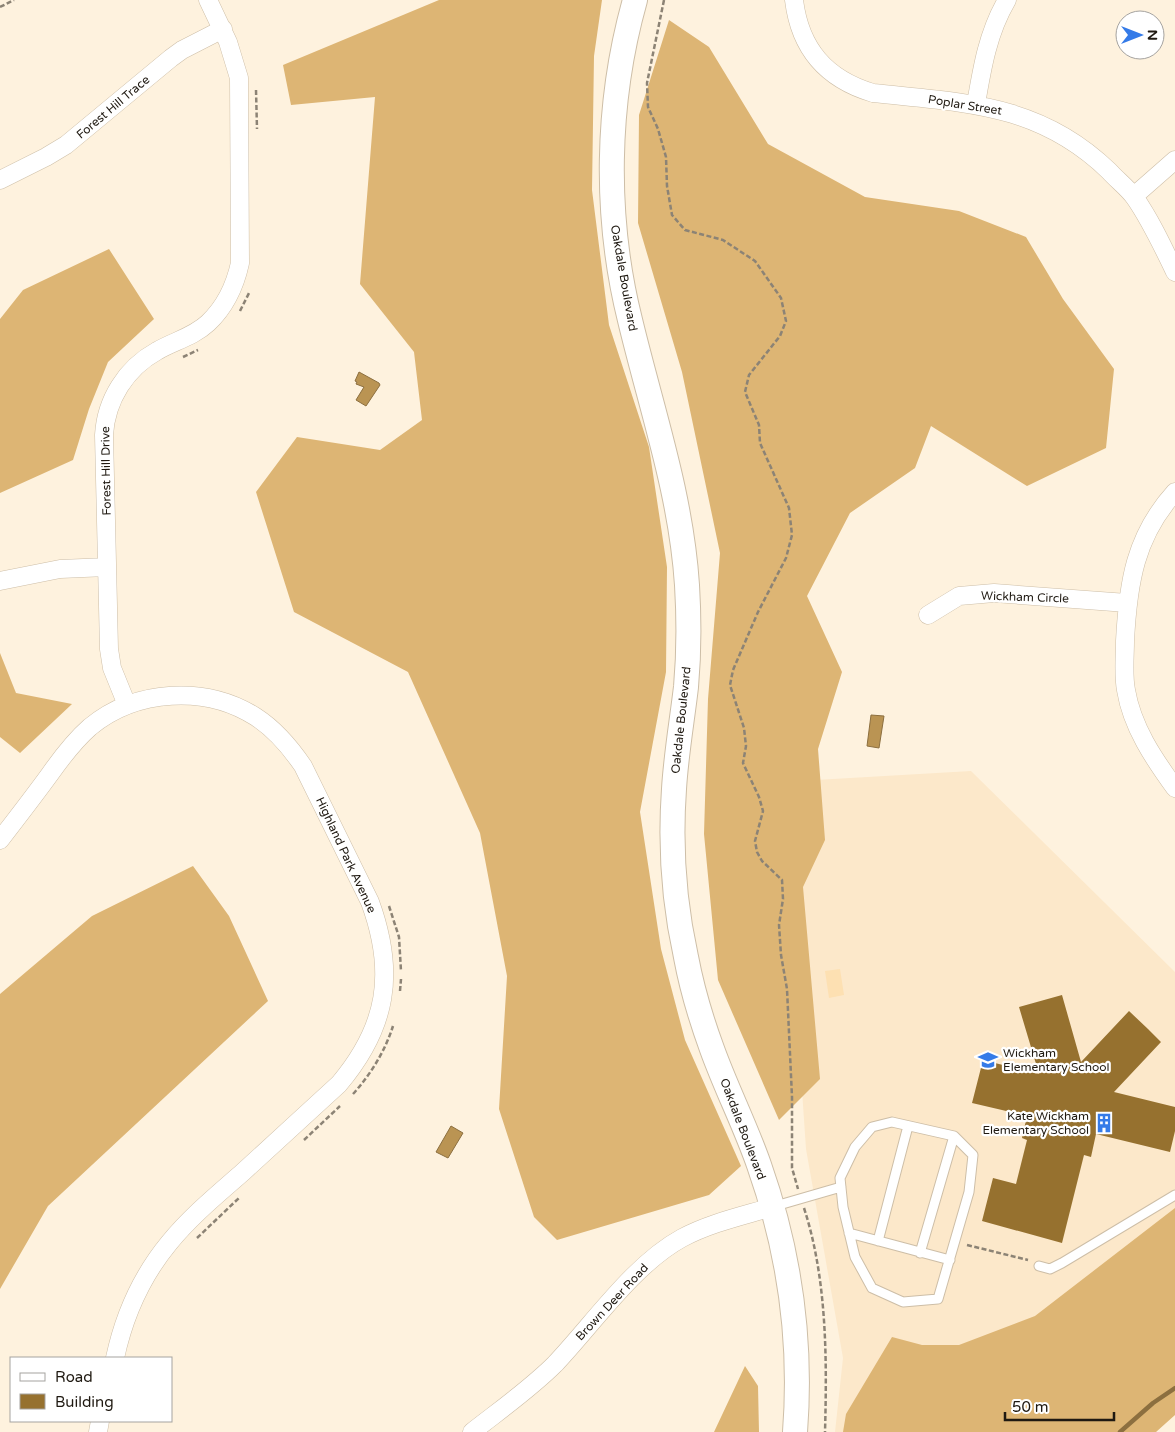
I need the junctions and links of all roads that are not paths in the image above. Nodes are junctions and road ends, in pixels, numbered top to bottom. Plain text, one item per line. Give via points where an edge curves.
1 (208, 0) edge
2 (634, 0) edge
3 (794, 0) edge
4 (1007, 0) edge
5 (223, 29) junction
6 (976, 104) junction
7 (1175, 160) edge
8 (0, 180) edge
9 (1134, 196) junction
10 (1175, 272) edge
11 (1175, 492) edge
12 (107, 567) junction
13 (0, 581) edge
14 (1127, 603) junction
15 (928, 615) dead end
16 (127, 705) junction
17 (1175, 788) edge
18 (0, 840) edge
19 (908, 1126) junction
20 (954, 1136) junction
21 (841, 1187) junction
22 (1175, 1195) edge
23 (772, 1207) junction
24 (849, 1233) junction
25 (878, 1241) junction
26 (920, 1253) junction
27 (950, 1260) junction
28 (1036, 1264) road end
29 (115, 1357) edge
30 (472, 1432) edge
31 (795, 1432) edge

1 - 5 street, Forest Hill Drive
2 - 23 main road, Oakdale Boulevard via 624,38 615,100 613,213 629,317 673,482 686,565 688,661 672,822 678,916 698,1007 712,1050 759,1164
3 - 6 street, Poplar Street via 801,32 810,50 838,79 873,93
4 - 6 street via 983,60
5 - 8 street, Forest Hill Trace via 171,58 66,145
5 - 12 street, Forest Hill Drive via 239,78 240,263 228,298 213,318 190,336 145,358 130,372 107,412 104,428
6 - 9 street, Poplar Street via 1025,117 1056,132 1098,161
7 - 9 street
9 - 10 street, Poplar Street
11 - 14 street via 1146,534 1132,572
12 - 13 street via 60,569
12 - 16 street, Forest Hill Drive via 109,649 112,668
14 - 15 street, Wickham Circle via 994,594 959,596
14 - 17 street via 1126,690 1138,730
16 - 18 street, Highland Park Avenue via 105,716 72,744
16 - 29 street, Highland Park Avenue via 169,695 216,700 256,717 276,732 303,766 370,902 378,924 385,970 380,1010 373,1032 354,1067 170,1241 137,1292 126,1316
19 - 20 lane
19 - 21 lane via 892,1122 872,1127 855,1147 840,1178
19 - 25 lane
20 - 26 lane
20 - 27 lane via 973,1155 968,1192
21 - 23 lane
21 - 24 lane
22 - 28 lane via 1050,1269
23 - 30 street, Brown Deer Road via 706,1227 659,1253 639,1270 553,1365
23 - 31 main road, Oakdale Boulevard via 788,1274 794,1320 797,1366
24 - 25 lane
24 - 27 lane via 855,1257 872,1288 903,1302 938,1299
25 - 26 lane
26 - 27 lane

